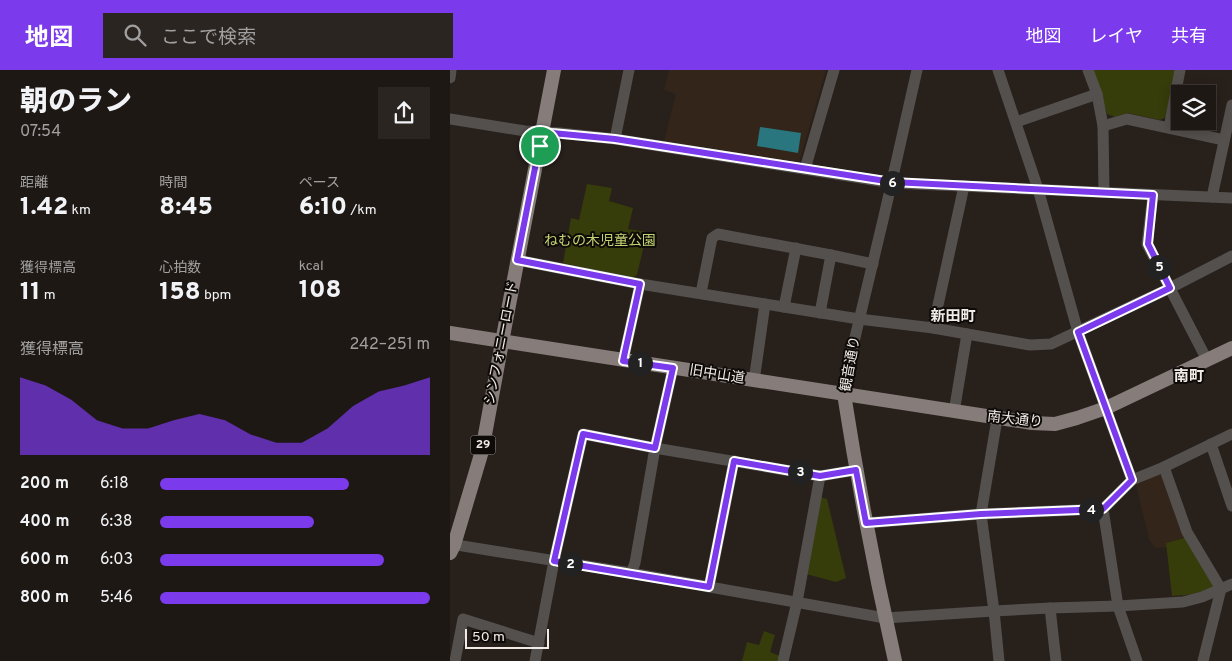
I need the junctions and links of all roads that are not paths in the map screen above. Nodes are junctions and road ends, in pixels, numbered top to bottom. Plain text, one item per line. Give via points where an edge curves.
1 (452, 70) edge
2 (554, 70) edge
3 (629, 70) edge
4 (834, 70) edge
5 (917, 70) edge
6 (998, 70) edge
7 (1088, 70) edge
8 (1180, 70) edge
9 (450, 78) edge
10 (1097, 94) junction
11 (1232, 104) edge
12 (450, 119) edge
13 (1016, 122) junction
14 (1103, 126) junction
15 (1169, 128) junction
16 (542, 132) junction
17 (615, 139) junction
18 (1224, 140) junction
19 (806, 169) junction
20 (892, 182) junction
21 (964, 186) junction
22 (1038, 189) junction
23 (1104, 192) junction
24 (1153, 195) junction
25 (1212, 197) junction
26 (1232, 198) edge
27 (796, 248) junction
28 (831, 255) junction
29 (1232, 256) edge
30 (517, 260) junction
31 (873, 264) junction
32 (640, 284) junction
33 (1170, 288) junction
34 (700, 293) junction
35 (765, 304) junction
36 (784, 308) junction
37 (820, 313) junction
38 (859, 319) junction
39 (933, 328) junction
40 (1078, 332) junction
41 (450, 333) edge
42 (967, 334) junction
43 (502, 342) junction
44 (1232, 348) edge
45 (1207, 360) junction
46 (623, 361) junction
47 (673, 368) junction
48 (754, 381) junction
49 (844, 394) junction
50 (1106, 408) junction
51 (954, 412) junction
52 (997, 419) junction
53 (1232, 434) edge
54 (1211, 444) junction
55 (655, 448) junction
56 (734, 461) junction
57 (1164, 466) junction
58 (856, 470) junction
59 (820, 476) junction
60 (1132, 480) junction
61 (1232, 506) edge
62 (1103, 509) junction
63 (981, 514) junction
64 (866, 523) junction
65 (452, 547) edge
66 (554, 561) junction
67 (631, 573) junction
68 (1227, 586) edge
69 (709, 587) junction
70 (797, 602) junction
71 (1118, 606) junction
72 (1050, 608) junction
73 (994, 611) junction
74 (885, 618) junction
75 (539, 643) junction
76 (455, 661) edge
77 (535, 661) edge
78 (783, 661) edge
79 (895, 661) edge
80 (999, 661) edge
81 (1056, 661) edge
82 (1137, 661) edge
83 (1203, 661) edge

1 - 9 street
2 - 16 main road, シンフォニーロード
3 - 17 street
4 - 19 street
5 - 20 street, 観音通り
6 - 13 street
7 - 10 street
8 - 15 street
10 - 13 street
10 - 14 street
11 - 18 street
12 - 16 street
13 - 22 street
14 - 15 street via 1128,119
14 - 23 street
15 - 18 street
16 - 17 street
16 - 30 main road, シンフォニーロード
17 - 19 street
18 - 25 street
19 - 20 street
20 - 21 street
20 - 31 street, 観音通り
21 - 22 street
21 - 39 street
22 - 23 street
22 - 40 street
23 - 24 street
24 - 25 street
24 - 33 street via 1148,244
25 - 26 street
27 - 28 street
27 - 34 street via 718,234 712,238
27 - 36 street
28 - 31 street
28 - 37 street
29 - 33 street
30 - 32 street
30 - 43 main road, シンフォニーロード
31 - 38 street, 観音通り
32 - 34 street
32 - 46 street
33 - 40 street
33 - 45 street
34 - 35 street
35 - 36 street
35 - 48 street
36 - 37 street
37 - 38 street
38 - 39 street
38 - 49 street, 観音通り
39 - 42 street
40 - 42 street via 1051,344
40 - 50 street
41 - 43 main road, 旧中山道
42 - 51 street
43 - 46 main road, 旧中山道
43 - 65 main road, シンフォニーロード / 29 via 482,451
44 - 45 main road, 南大通り
45 - 50 main road, 南大通り
46 - 47 main road, 旧中山道
47 - 48 main road, 旧中山道
47 - 55 street
48 - 49 main road, 旧中山道
49 - 51 main road, 南大通り
49 - 58 main road, 観音通り
50 - 52 main road, 南大通り via 1055,424
50 - 60 street
51 - 52 main road, 南大通り
52 - 63 street
53 - 54 street
54 - 57 street
54 - 61 street
55 - 56 street
55 - 66 street via 583,434
55 - 67 street
56 - 59 street
56 - 69 street
57 - 60 street
57 - 68 street via 1187,532
58 - 59 street
58 - 64 main road, 観音通り
59 - 70 street
60 - 62 street
62 - 63 street
62 - 71 street
63 - 64 street
63 - 73 street
64 - 74 main road, 観音通り
65 - 66 street
66 - 67 street
66 - 75 street
67 - 69 street
68 - 71 street via 1202,598 1183,602
68 - 83 street
69 - 70 street
70 - 74 street
70 - 78 street
71 - 72 street
71 - 82 street
72 - 73 street
72 - 81 street
73 - 74 street
73 - 80 street
74 - 79 main road, 観音通り
75 - 76 street via 463,619
75 - 77 street

